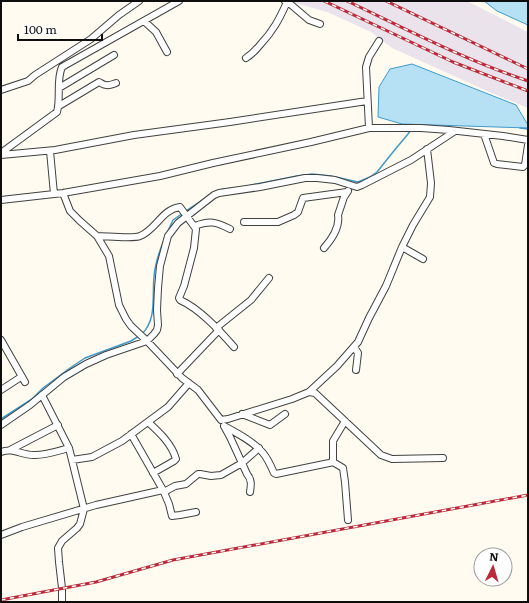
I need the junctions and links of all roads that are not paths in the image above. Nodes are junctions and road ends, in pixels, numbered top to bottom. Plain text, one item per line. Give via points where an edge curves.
1 (139, 1) edge
2 (179, 1) edge
3 (286, 1) edge
4 (144, 21) junction
5 (320, 24) dead end
6 (379, 41) dead end
7 (167, 52) dead end
8 (114, 56) dead end
9 (246, 58) dead end
10 (116, 83) dead end
11 (59, 88) junction
12 (1, 90) edge
13 (367, 101) junction
14 (59, 106) junction
15 (369, 128) junction
16 (456, 131) junction
17 (484, 134) junction
18 (528, 140) edge
19 (528, 145) edge
20 (427, 149) junction
21 (50, 151) junction
22 (1, 154) edge
23 (356, 187) junction
24 (347, 192) junction
25 (63, 193) junction
26 (54, 194) junction
27 (1, 200) edge
28 (185, 213) junction
29 (244, 222) dead end
30 (195, 226) junction
31 (230, 228) dead end
32 (97, 236) junction
33 (402, 247) junction
34 (324, 248) dead end
35 (423, 259) dead end
36 (269, 278) dead end
37 (218, 329) junction
38 (1, 340) edge
39 (145, 340) junction
40 (234, 347) dead end
41 (354, 347) junction
42 (356, 370) dead end
43 (177, 374) junction
44 (189, 383) junction
45 (1, 390) edge
46 (310, 392) junction
47 (42, 395) junction
48 (242, 414) junction
49 (285, 414) dead end
50 (221, 420) junction
51 (345, 421) junction
52 (148, 422) junction
53 (1, 425) edge
54 (58, 425) junction
55 (224, 426) junction
56 (131, 434) junction
57 (69, 448) junction
58 (259, 448) junction
59 (10, 450) junction
60 (1, 452) edge
61 (443, 458) dead end
62 (72, 460) junction
63 (333, 462) junction
64 (242, 463) junction
65 (153, 473) junction
66 (163, 491) junction
67 (250, 492) dead end
68 (84, 509) junction
69 (196, 512) dead end
70 (348, 520) dead end
71 (1, 535) edge
72 (62, 602) edge

1 - 12 street via 91,39 28,81
2 - 4 street
3 - 5 street via 309,20
3 - 9 street via 272,31
4 - 7 street via 156,32
4 - 11 street via 62,67
6 - 13 street via 366,67
8 - 11 street
10 - 14 street via 108,86 99,82
11 - 14 street
13 - 15 street
13 - 21 street via 134,135
14 - 22 street via 57,112
15 - 16 street
15 - 25 street via 160,176
16 - 17 street
16 - 20 street
17 - 18 street
17 - 19 street via 494,163 497,164 523,167
20 - 23 street via 411,160
20 - 33 street via 430,197
21 - 22 street
21 - 26 street
23 - 24 street
23 - 28 street via 335,180 305,178 219,193
24 - 29 street via 303,198 298,212 278,222
24 - 34 street via 338,215 338,227
25 - 26 street
25 - 32 street via 70,211
26 - 27 street
28 - 30 street
28 - 32 street via 180,207 174,208 140,236
28 - 39 street via 168,236 160,266 157,330
30 - 31 street via 210,222
30 - 37 street via 194,248 179,298
32 - 39 street via 109,256 119,305 130,326
33 - 35 street
33 - 41 street via 386,286
36 - 37 street via 251,300
37 - 40 street
37 - 43 street
38 - 45 street via 23,380
39 - 43 street
39 - 47 street via 86,364 64,377
41 - 42 street via 358,353
41 - 46 street
43 - 44 street
44 - 50 street via 198,390
44 - 52 street via 168,407
46 - 48 street
46 - 51 street via 315,393
47 - 53 street
47 - 54 street
48 - 49 street via 270,425
48 - 50 street
50 - 55 street
51 - 61 street via 381,455 392,459
51 - 63 street via 333,441
52 - 56 street
52 - 65 street via 163,436 176,459
54 - 57 street
54 - 59 street
55 - 58 street
55 - 64 street
56 - 62 street via 92,457
56 - 65 street
57 - 59 street via 35,455
57 - 62 street
58 - 63 street via 276,474
58 - 64 street
59 - 60 street
62 - 68 street
63 - 70 street via 343,468
64 - 66 street via 221,475 198,474 186,484
64 - 67 street via 252,483
65 - 66 street
66 - 68 street
66 - 69 street via 172,516
68 - 71 street
68 - 72 street via 80,524 58,548

